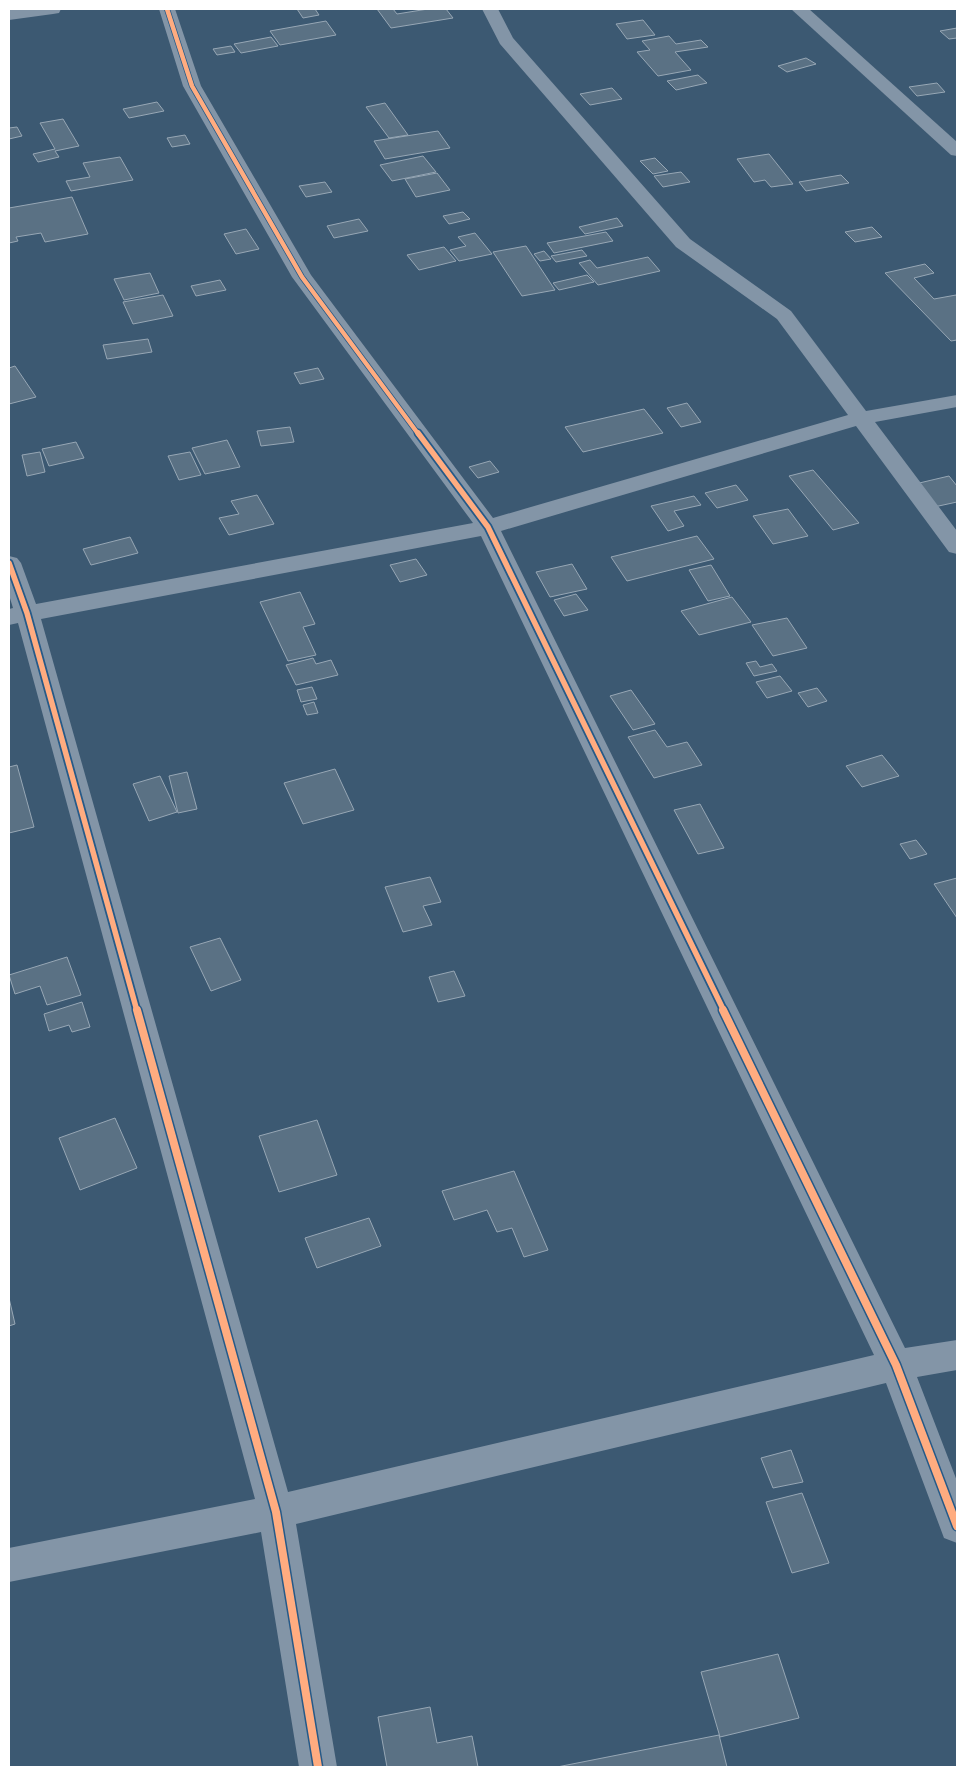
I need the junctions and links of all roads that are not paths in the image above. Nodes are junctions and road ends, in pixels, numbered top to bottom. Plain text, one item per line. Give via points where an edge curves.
1 (52, 9) edge
2 (167, 9) edge
3 (490, 9) edge
4 (799, 9) edge
5 (9, 15) edge
6 (957, 151) edge
7 (957, 401) edge
8 (861, 418) junction
9 (488, 527) junction
10 (957, 547) edge
11 (9, 563) edge
12 (18, 615) edge
13 (957, 1355) edge
14 (896, 1365) junction
15 (276, 1512) junction
16 (957, 1526) edge
17 (9, 1564) edge
18 (318, 1767) edge

1 - 5 street
2 - 9 street via 192,86 302,277
3 - 8 street via 506,40 683,243 784,314
4 - 6 street
7 - 8 street
8 - 9 street
8 - 10 street
9 - 12 street
9 - 14 street
11 - 12 street
12 - 15 street
13 - 14 street
14 - 15 street
14 - 16 street
15 - 17 street
15 - 18 street

